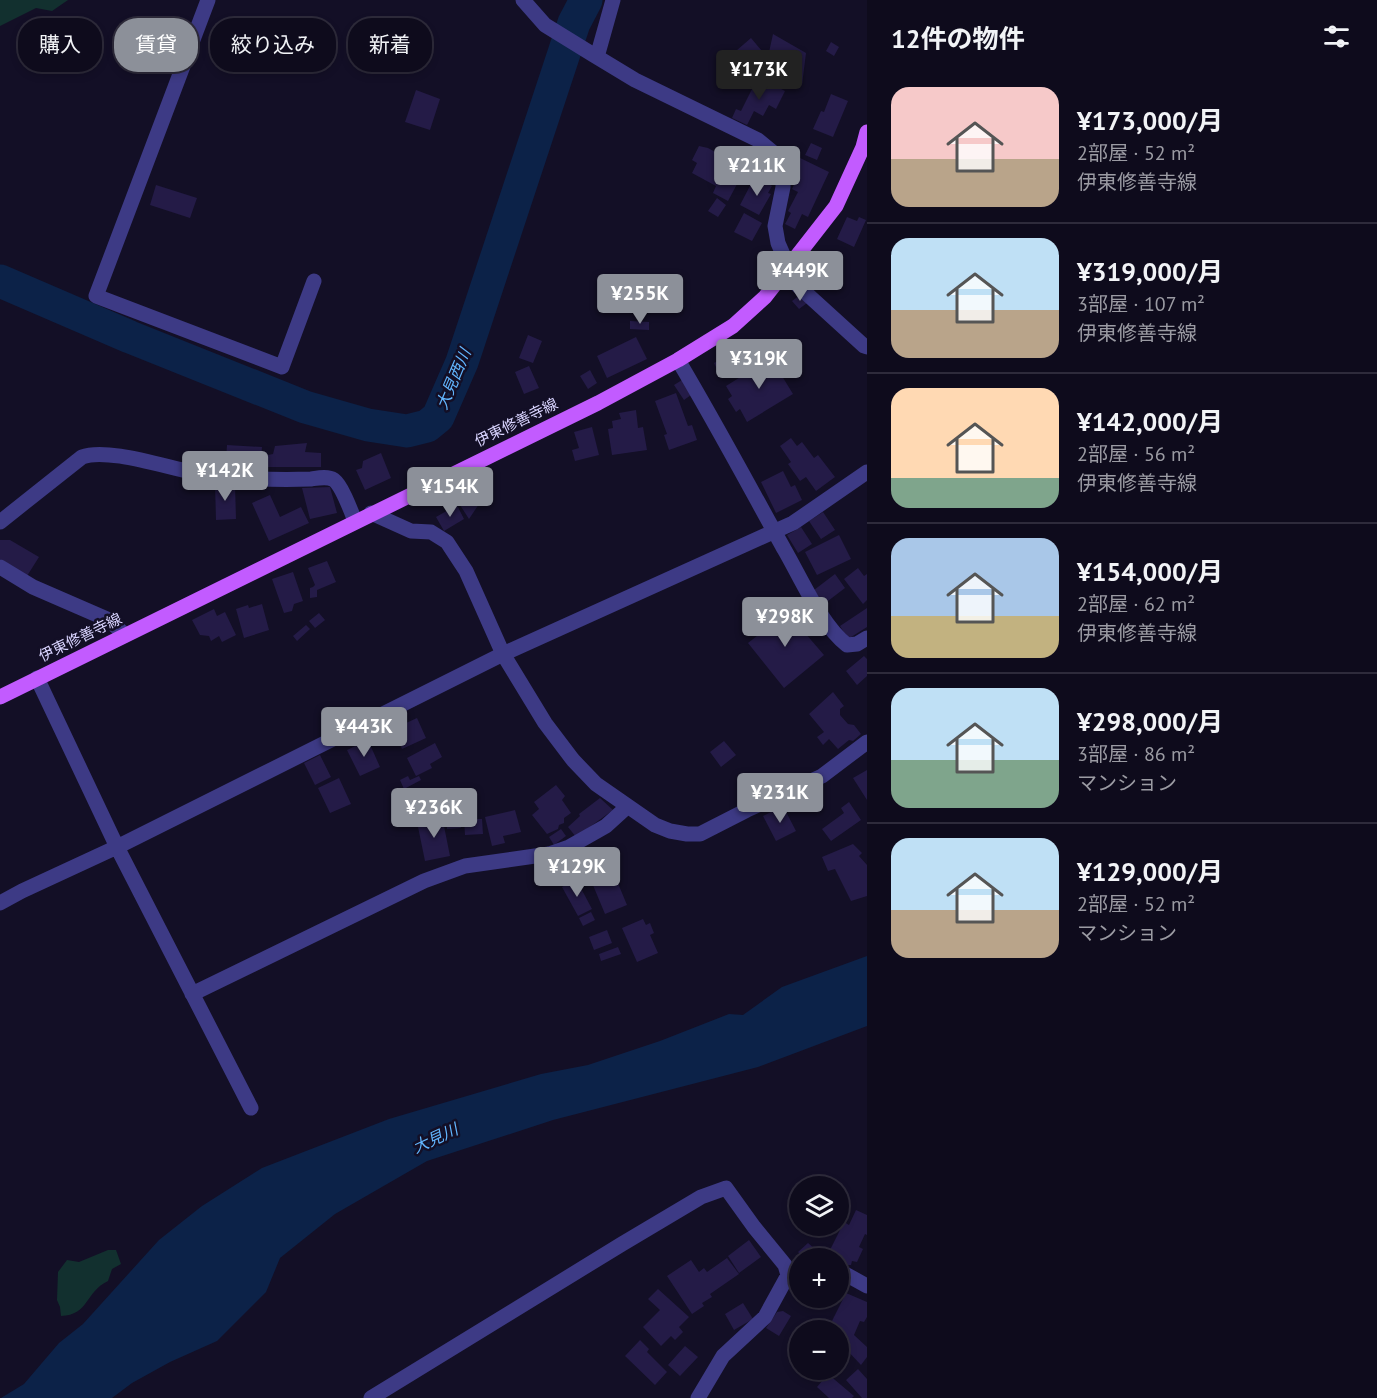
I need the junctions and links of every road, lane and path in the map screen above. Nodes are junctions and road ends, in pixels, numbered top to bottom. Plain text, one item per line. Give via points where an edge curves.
1 (208, 0) edge
2 (523, 0) edge
3 (613, 0) edge
4 (594, 56) junction
5 (867, 132) edge
6 (788, 267) junction
7 (314, 281) dead end
8 (867, 347) edge
9 (678, 360) junction
10 (867, 472) edge
11 (371, 513) junction
12 (355, 521) junction
13 (0, 522) edge
14 (775, 532) junction
15 (0, 567) edge
16 (125, 635) junction
17 (867, 638) edge
18 (504, 654) junction
19 (37, 678) junction
20 (0, 697) edge
21 (867, 742) edge
22 (628, 806) junction
23 (117, 847) junction
24 (0, 903) edge
25 (192, 994) junction
26 (251, 1108) dead end
27 (789, 1269) edge
28 (849, 1276) edge
29 (789, 1282) edge
30 (867, 1286) edge
31 (370, 1398) edge
32 (698, 1398) edge

1 - 7 street via 96,296 282,368
2 - 4 street via 545,25
3 - 4 street
4 - 6 street via 758,140 775,154 783,167 783,187 775,226
5 - 6 main road, 伊東修善寺線 via 836,206
6 - 8 street via 796,284
6 - 9 main road, 伊東修善寺線 via 765,297 733,326
9 - 11 main road, 伊東修善寺線
9 - 14 street
10 - 14 street
11 - 12 main road, 伊東修善寺線
11 - 18 street via 411,531 431,532 447,542 466,571
12 - 13 street via 335,480 328,478 210,476 91,454
12 - 16 main road, 伊東修善寺線
14 - 17 street via 816,606 840,639 847,645
14 - 18 street
15 - 16 street via 33,587 109,620
16 - 19 main road, 伊東修善寺線
18 - 22 street via 545,723 573,760 596,784
18 - 23 street
19 - 20 main road, 伊東修善寺線
19 - 23 street
21 - 22 street via 822,776 700,834 670,831
22 - 25 street via 606,826 569,847 549,854 465,866 424,881
23 - 24 street
23 - 25 street
25 - 26 street
27 - 31 street via 726,1188 701,1197
28 - 30 street
29 - 32 street via 765,1317 723,1356

